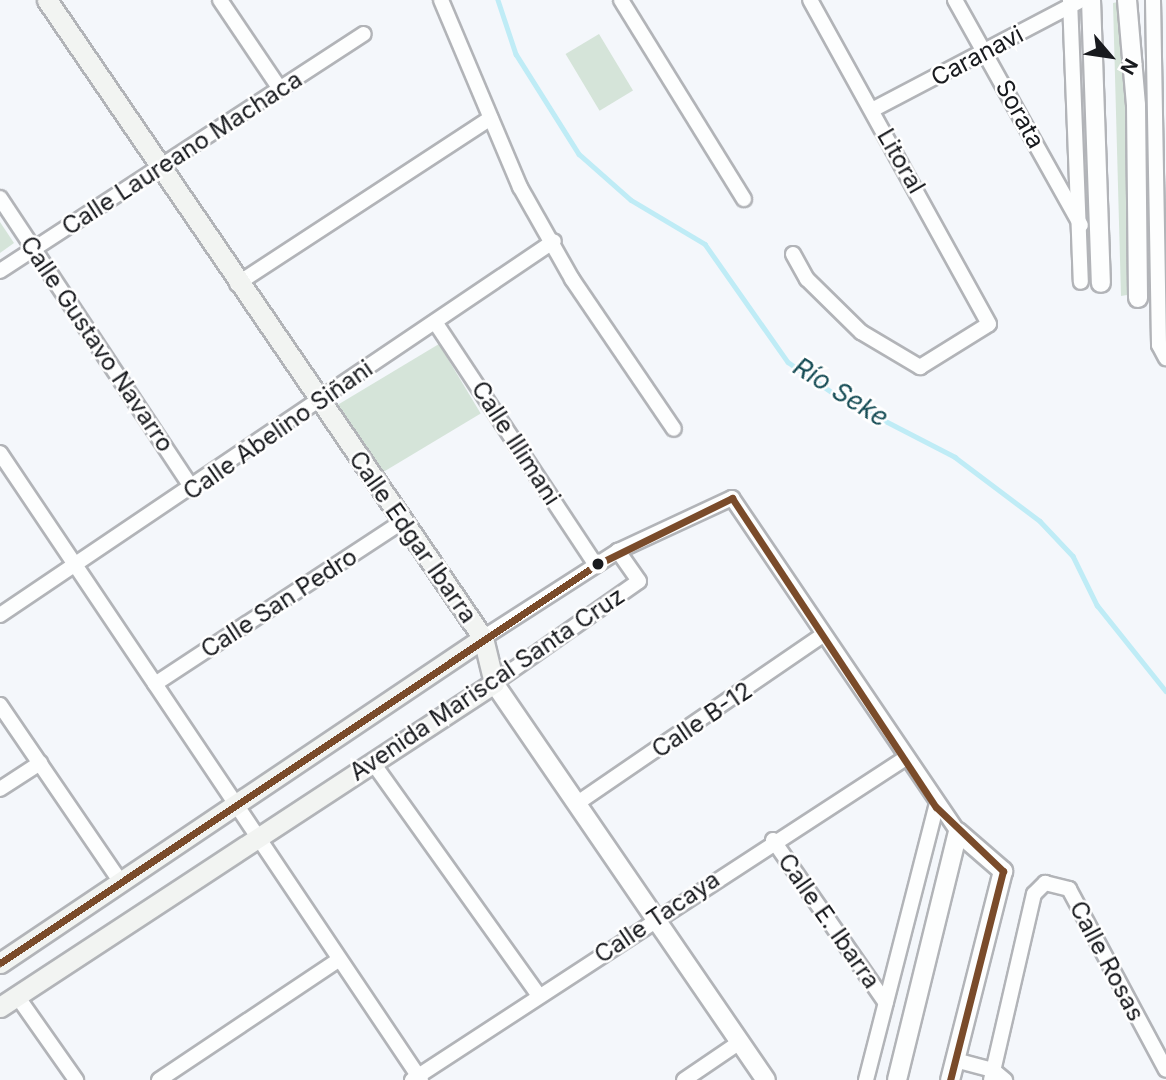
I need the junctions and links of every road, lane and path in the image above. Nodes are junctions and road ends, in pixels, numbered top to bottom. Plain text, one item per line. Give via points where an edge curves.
1 (47, 0) edge
2 (220, 0) edge
3 (441, 0) edge
4 (621, 0) edge
5 (810, 0) edge
6 (955, 0) edge
7 (1091, 0) edge
8 (1127, 0) edge
9 (1153, 0) edge
10 (1074, 2) edge
11 (364, 34) dead end
12 (985, 51) junction
13 (280, 89) junction
14 (872, 110) junction
15 (491, 118) junction
16 (158, 169) junction
17 (0, 198) edge
18 (744, 199) dead end
19 (1084, 229) junction
20 (554, 241) junction
21 (34, 249) junction
22 (793, 254) dead end
23 (0, 271) edge
24 (1081, 282) dead end
25 (1101, 283) dead end
26 (237, 284) junction
27 (1138, 298) dead end
28 (435, 322) junction
29 (1164, 349) edge
30 (318, 401) junction
31 (674, 429) dead end
32 (0, 453) edge
33 (193, 489) junction
34 (402, 522) junction
35 (618, 551) junction
36 (74, 565) junction
37 (596, 565) junction
38 (0, 615) edge
39 (823, 635) junction
40 (484, 638) junction
41 (494, 683) junction
42 (155, 684) junction
43 (0, 705) edge
44 (904, 759) junction
45 (40, 763) junction
46 (373, 763) junction
47 (0, 789) edge
48 (579, 802) junction
49 (936, 807) junction
50 (234, 810) junction
51 (958, 832) junction
52 (772, 840) junction
53 (257, 841) junction
54 (120, 881) junction
55 (656, 918) junction
56 (337, 961) junction
57 (0, 962) edge
58 (17, 996) junction
59 (539, 996) junction
60 (886, 1003) junction
61 (0, 1007) edge
62 (740, 1042) junction
63 (955, 1060) junction
64 (1166, 1070) edge
65 (996, 1077) edge
66 (417, 1079) edge
67 (76, 1080) edge
68 (159, 1080) edge
69 (684, 1080) edge
70 (766, 1080) edge
71 (866, 1080) edge
72 (897, 1080) edge
73 (950, 1080) edge

1 - 16 main road, Calle Edgar Ibarra
2 - 13 street
3 - 15 street
4 - 18 street
5 - 14 street, Litoral
6 - 12 street, Sorata
7 - 25 street
8 - 27 street via 1136,105
9 - 29 street
10 - 12 street, Caranavi
10 - 19 street
11 - 13 street, Calle Laureano Machaca
12 - 14 street, Caranavi
12 - 19 street, Sorata
13 - 16 street, Calle Laureano Machaca
14 - 22 street, Litoral via 989,324 920,367 860,332 807,279
15 - 20 street via 520,187
15 - 26 street
16 - 21 street, Calle Laureano Machaca
16 - 26 main road, Calle Edgar Ibarra
17 - 21 street, Calle Gustavo Navarro
19 - 24 street
20 - 28 street, Calle Abelino Siñani
20 - 31 street via 572,279
21 - 23 street, Calle Laureano Machaca
21 - 33 street, Calle Gustavo Navarro
26 - 30 main road, Calle Edgar Ibarra
28 - 30 street, Calle Abelino Siñani
28 - 37 street, Calle Illimani
30 - 33 street, Calle Abelino Siñani
30 - 34 main road, Calle Edgar Ibarra
32 - 36 street
33 - 36 street, Calle Abelino Siñani
34 - 40 main road, Calle Edgar Ibarra
34 - 42 street, Calle San Pedro
35 - 37 street, Avenida Mariscal Santa Cruz
35 - 39 street via 733,498
35 - 41 street, Avenida Mariscal Santa Cruz via 639,580
36 - 38 street, Calle Abelino Siñani
36 - 42 street
37 - 40 street, Avenida Mariscal Santa Cruz
39 - 44 street
39 - 48 street, Calle B-12
40 - 41 main road, Calle Edgar Ibarra
40 - 50 main road, Avenida Mariscal Santa Cruz
41 - 46 main road, Avenida Mariscal Santa Cruz
41 - 48 street, Calle Edgar Ibarra
42 - 50 street
43 - 45 street
44 - 49 street
44 - 52 street, Calle Tacaya
45 - 47 street
45 - 54 street
46 - 53 main road, Avenida Mariscal Santa Cruz
46 - 59 street
48 - 55 street, Calle Edgar Ibarra
49 - 51 street
49 - 60 street
50 - 53 street
50 - 54 main road, Avenida Mariscal Santa Cruz
51 - 63 street via 1003,871
51 - 72 street
52 - 55 street, Calle Tacaya
52 - 60 street, Calle E. Ibarra
53 - 56 street
53 - 58 main road, Avenida Mariscal Santa Cruz
54 - 57 main road, Avenida Mariscal Santa Cruz
55 - 59 street, Calle Tacaya
55 - 62 street, Calle Edgar Ibarra
56 - 66 street
56 - 68 street
58 - 61 main road, Avenida Mariscal Santa Cruz
58 - 67 street
59 - 66 street, Calle Tacaya
60 - 71 street
62 - 69 street
62 - 70 street, Calle Edgar Ibarra
63 - 65 street
63 - 73 street
64 - 65 street, Calle Rosas via 1069,889 1045,883 1034,894

